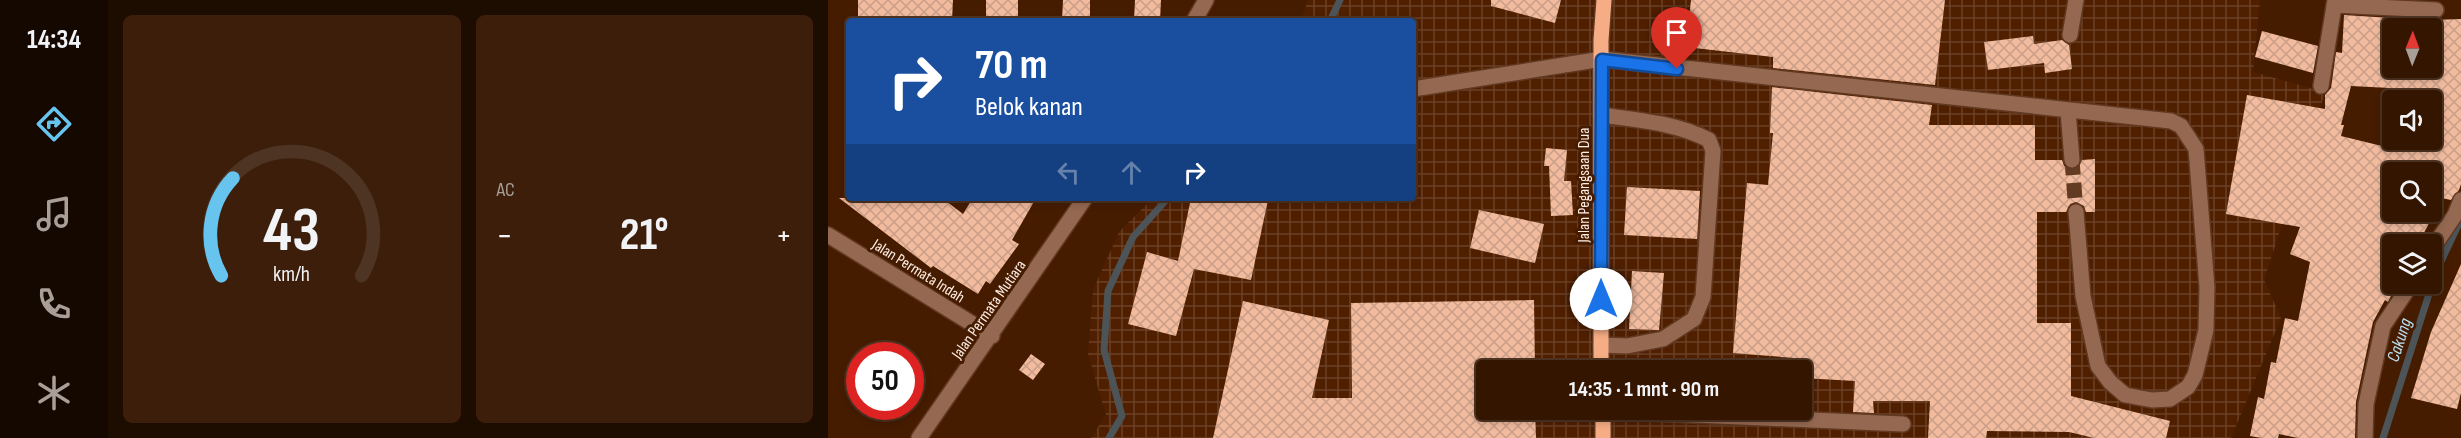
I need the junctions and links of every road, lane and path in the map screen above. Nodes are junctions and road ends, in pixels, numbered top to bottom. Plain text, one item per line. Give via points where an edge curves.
1 (1206, 0) edge
2 (1604, 0) edge
3 (2076, 0) edge
4 (2334, 2) edge
5 (2436, 10) dead end
6 (1196, 18) edge
7 (2070, 34) dead end
8 (1602, 60) junction
9 (2321, 86) dead end
10 (1416, 89) edge
11 (2068, 111) junction
12 (1601, 115) junction
13 (2072, 160) tunnel mouth
14 (2461, 200) edge
15 (1083, 201) edge
16 (2076, 212) tunnel mouth
17 (2442, 234) edge
18 (828, 235) edge
19 (2405, 294) edge
20 (992, 336) junction
21 (1600, 345) junction
22 (1601, 360) edge
23 (1603, 420) edge
24 (1812, 420) edge
25 (1903, 424) dead end
26 (919, 438) edge
27 (1603, 438) edge
28 (2365, 438) edge

1 - 6 street
2 - 8 main road, Jalan Pegangsaan Dua
3 - 7 street
4 - 5 street
4 - 9 street
8 - 10 street
8 - 11 street
8 - 12 main road, Jalan Pegangsaan Dua
11 - 13 street
11 - 16 street via 2171,122 2181,126 2196,149 2207,287 2206,330 2195,375 2188,387 2170,399 2125,395 2098,366 2083,296
12 - 21 main road, Jalan Pegangsaan Dua
12 - 21 street via 1692,131 1709,140 1713,151 1703,297 1694,319 1663,339 1628,346
14 - 17 street
15 - 20 street, Jalan Permata Mutiara
18 - 20 street, Jalan Permata Indah
19 - 28 street via 2384,326 2366,404
20 - 26 street, Jalan Permata Mutiara
21 - 22 main road, Jalan Pegangsaan Dua
23 - 27 main road
24 - 25 street

